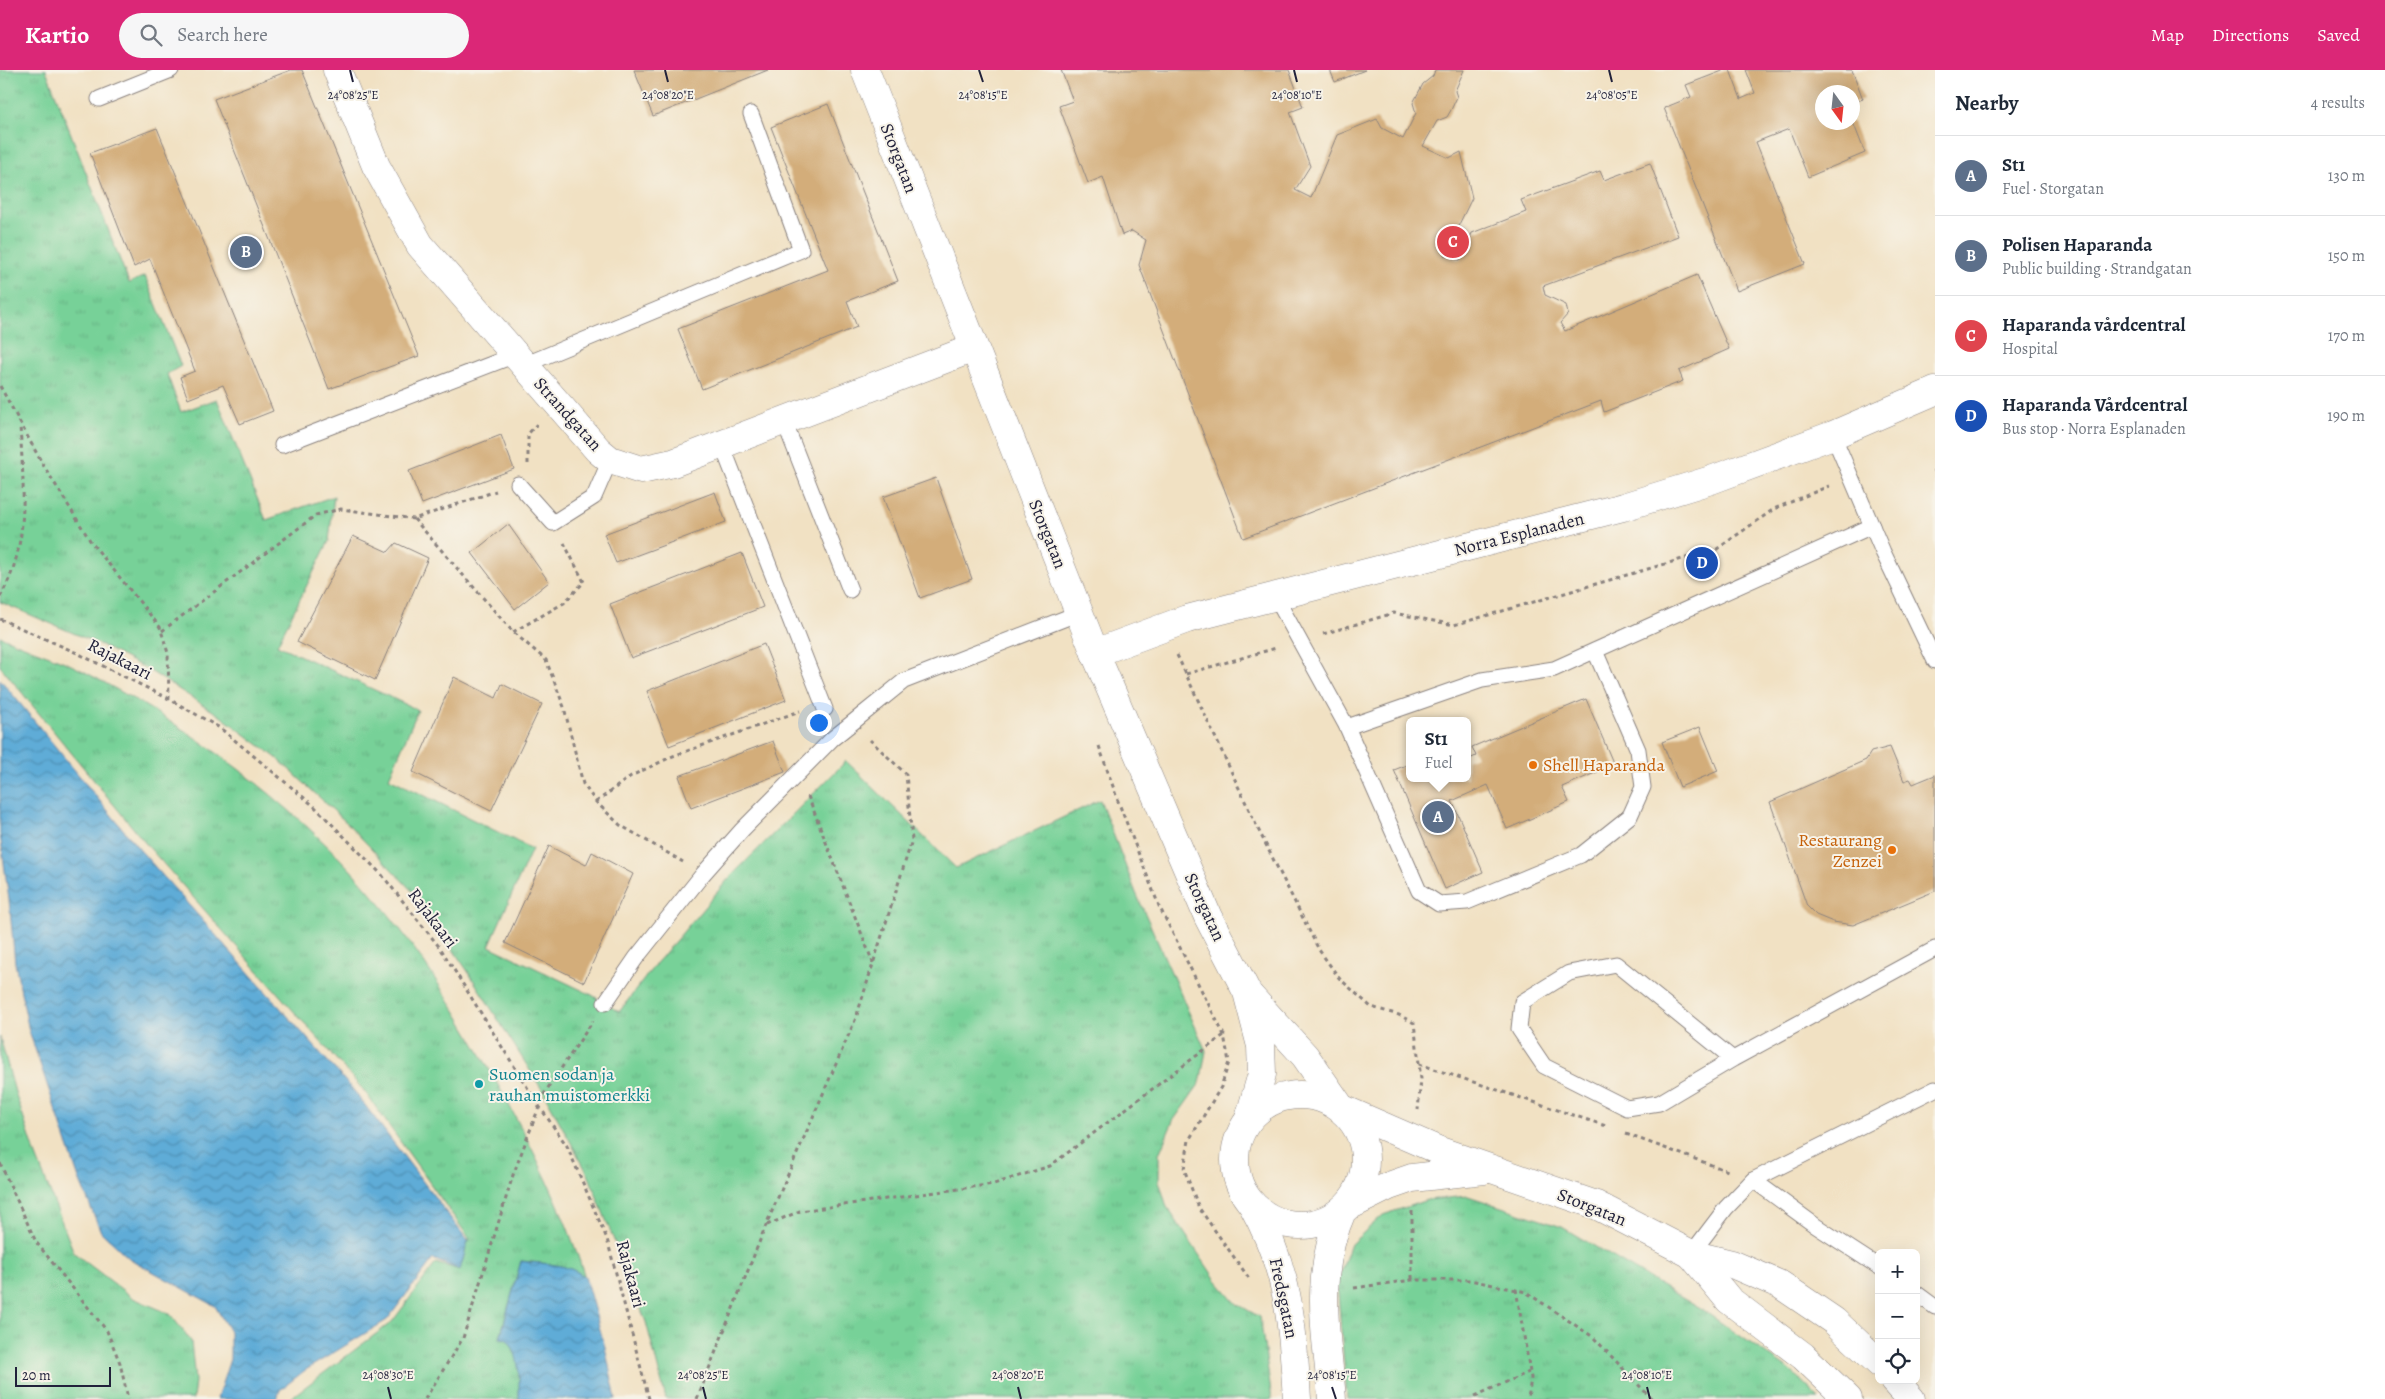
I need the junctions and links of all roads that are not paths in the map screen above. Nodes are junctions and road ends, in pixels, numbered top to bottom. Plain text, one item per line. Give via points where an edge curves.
1 (171, 70) edge
2 (337, 70) edge
3 (865, 70) edge
4 (98, 99) dead end
5 (751, 114) dead end
6 (974, 348) junction
7 (519, 360) junction
8 (1935, 390) edge
9 (784, 421) junction
10 (1833, 435) junction
11 (282, 445) dead end
12 (722, 445) junction
13 (610, 460) junction
14 (518, 484) road end
15 (1872, 526) junction
16 (850, 590) dead end
17 (1275, 596) junction
18 (1079, 613) junction
19 (1595, 651) junction
20 (1095, 653) junction
21 (1935, 661) edge
22 (824, 706) road end
23 (1347, 727) junction
24 (1935, 949) edge
25 (1247, 992) junction
26 (605, 1003) road end
27 (1733, 1059) junction
28 (1935, 1089) edge
29 (1341, 1108) junction
30 (1249, 1119) junction
31 (1488, 1170) junction
32 (1753, 1180) junction
33 (1251, 1203) junction
34 (1343, 1209) junction
35 (1692, 1254) junction
36 (1875, 1264) edge
37 (1917, 1294) edge
38 (1935, 1307) edge
39 (1875, 1359) edge
40 (1898, 1384) edge
41 (1298, 1399) edge
42 (1332, 1399) edge
43 (1848, 1399) edge
44 (1911, 1399) edge

1 - 4 lane
2 - 7 street, Strandgatan via 376,166 420,245
3 - 6 street, Storgatan
5 - 7 lane via 801,250
6 - 9 street, Strandgatan
6 - 18 street, Storgatan
7 - 11 lane
7 - 13 street, Strandgatan
8 - 10 street, Norra Esplanaden
9 - 12 street, Strandgatan
9 - 16 lane
10 - 15 lane
10 - 17 street, Norra Esplanaden via 1711,480 1623,507
12 - 13 street, Strandgatan via 673,464 641,470
12 - 22 lane
13 - 14 lane via 594,497 553,523
15 - 19 lane
15 - 21 lane
17 - 20 street, Norra Esplanaden via 1187,619
17 - 23 lane
18 - 20 street, Storgatan
18 - 26 lane via 904,681 852,722 742,830 703,874 636,958
19 - 23 lane via 1554,669 1482,680
19 - 23 lane via 1638,750 1643,786 1630,816 1581,855 1467,902 1439,904 1419,891
20 - 25 street, Storgatan via 1208,918
24 - 27 lane
25 - 29 street, Storgatan via 1305,1056
25 - 30 street, Storgatan via 1261,1046 1262,1074
27 - 27 lane via 1616,964 1569,973 1522,1002 1519,1029 1544,1066 1627,1108 1659,1103
28 - 32 lane
29 - 30 street, Storgatan via 1318,1096 1292,1094 1268,1102
29 - 31 street, Storgatan
29 - 34 street, Storgatan via 1360,1133 1366,1164 1359,1189
30 - 33 street, Storgatan via 1237,1142 1235,1161 1238,1180
31 - 34 street, Storgatan via 1412,1178
31 - 35 street, Storgatan via 1596,1205
32 - 35 lane via 1726,1208
32 - 36 lane
33 - 34 street, Storgatan via 1271,1218 1295,1225 1321,1222
33 - 41 street, Fredsgatan via 1265,1227 1284,1281 1293,1332
34 - 42 street, Fredsgatan via 1334,1229 1324,1271
35 - 39 street, Storgatan via 1732,1264 1781,1285 1834,1321
35 - 43 street, Storgatan via 1729,1300 1803,1356
37 - 38 lane
40 - 44 street

